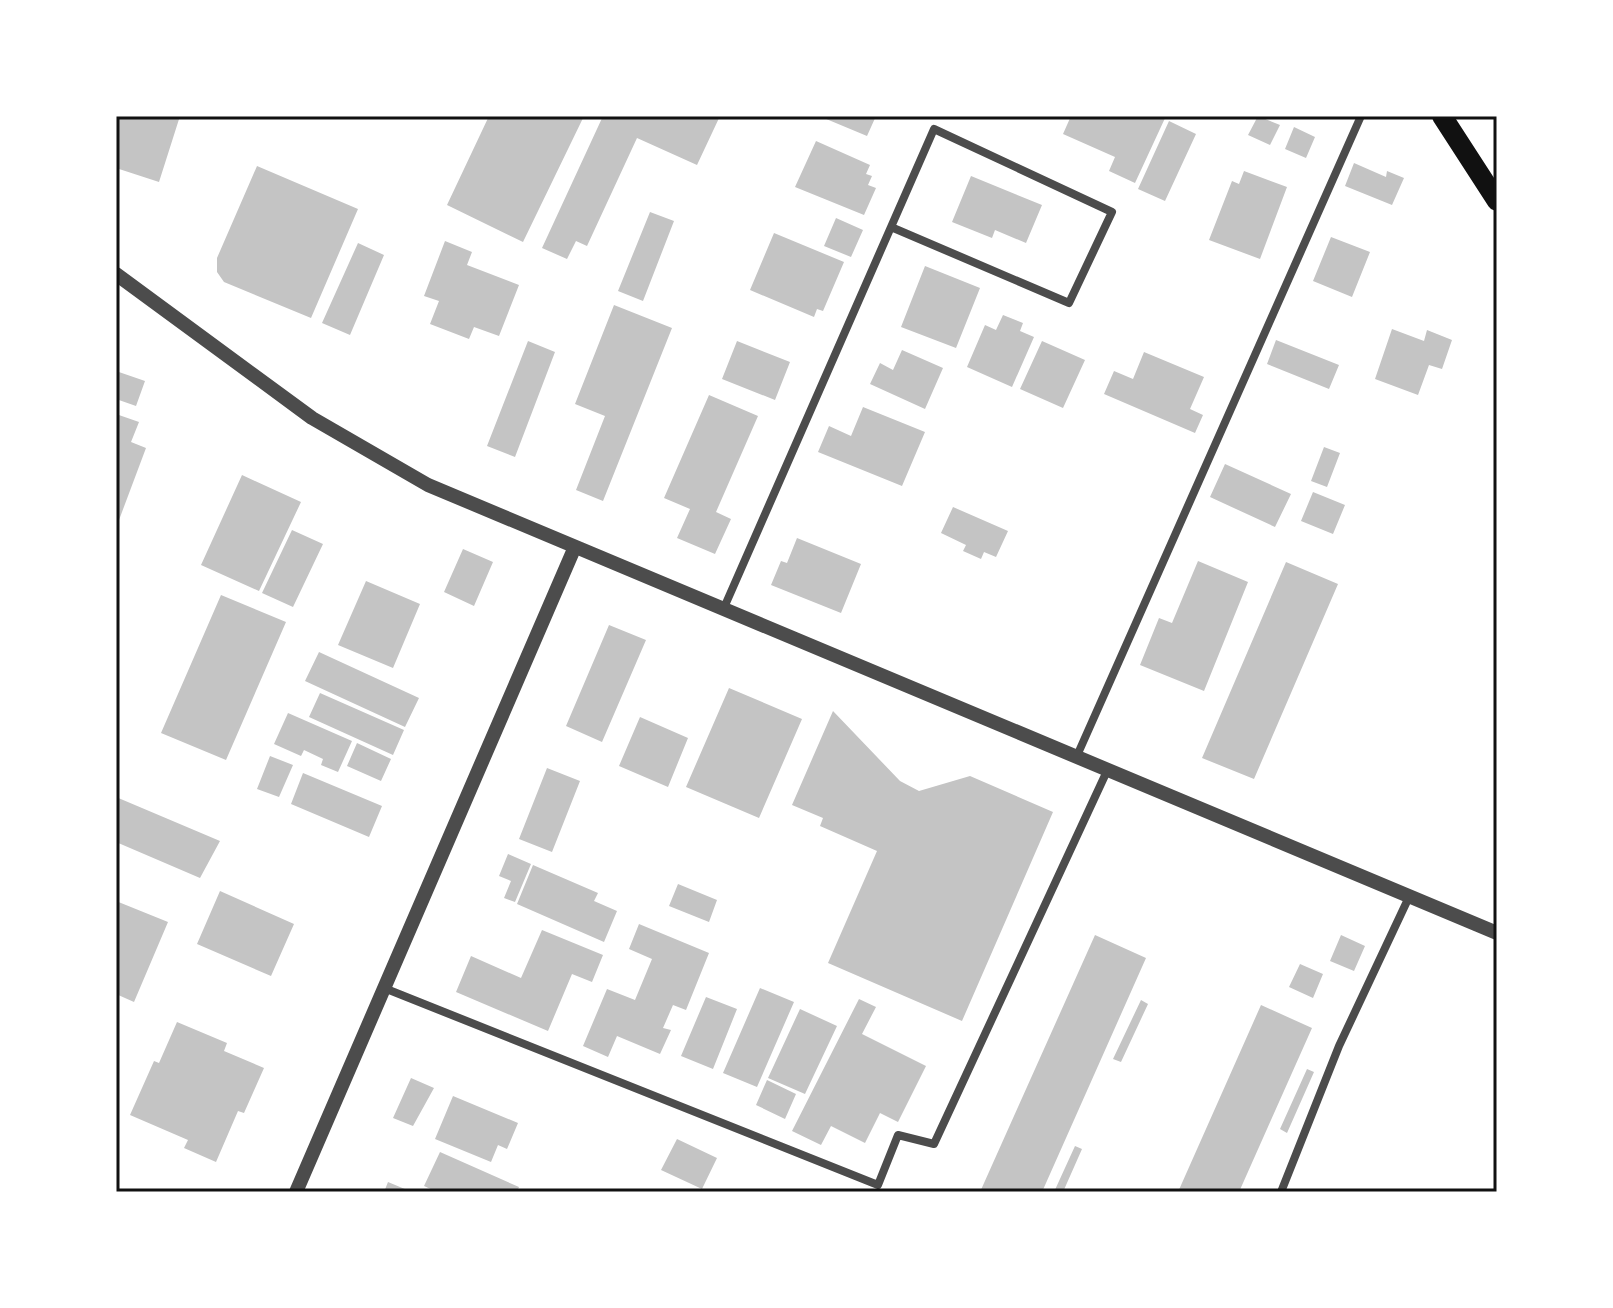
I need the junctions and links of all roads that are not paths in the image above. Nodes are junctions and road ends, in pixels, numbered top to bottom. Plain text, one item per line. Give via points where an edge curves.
1 (1361, 116) edge
2 (1442, 116) edge
3 (1497, 201) edge
4 (891, 227) junction
5 (116, 274) edge
6 (574, 549) junction
7 (722, 611) junction
8 (1076, 758) junction
9 (1107, 771) junction
10 (1409, 897) junction
11 (1497, 933) edge
12 (384, 988) junction
13 (296, 1192) edge
14 (1281, 1192) edge

1 - 8 street
2 - 3 main road
4 - 4 street via 934,129 1112,212 1069,303
4 - 7 street
5 - 6 street via 312,418 428,485
6 - 7 street
6 - 12 street
7 - 8 street
8 - 9 street
9 - 10 street
9 - 12 street via 934,1144 898,1135 878,1185
10 - 11 street
10 - 14 street via 1339,1046
12 - 13 street

